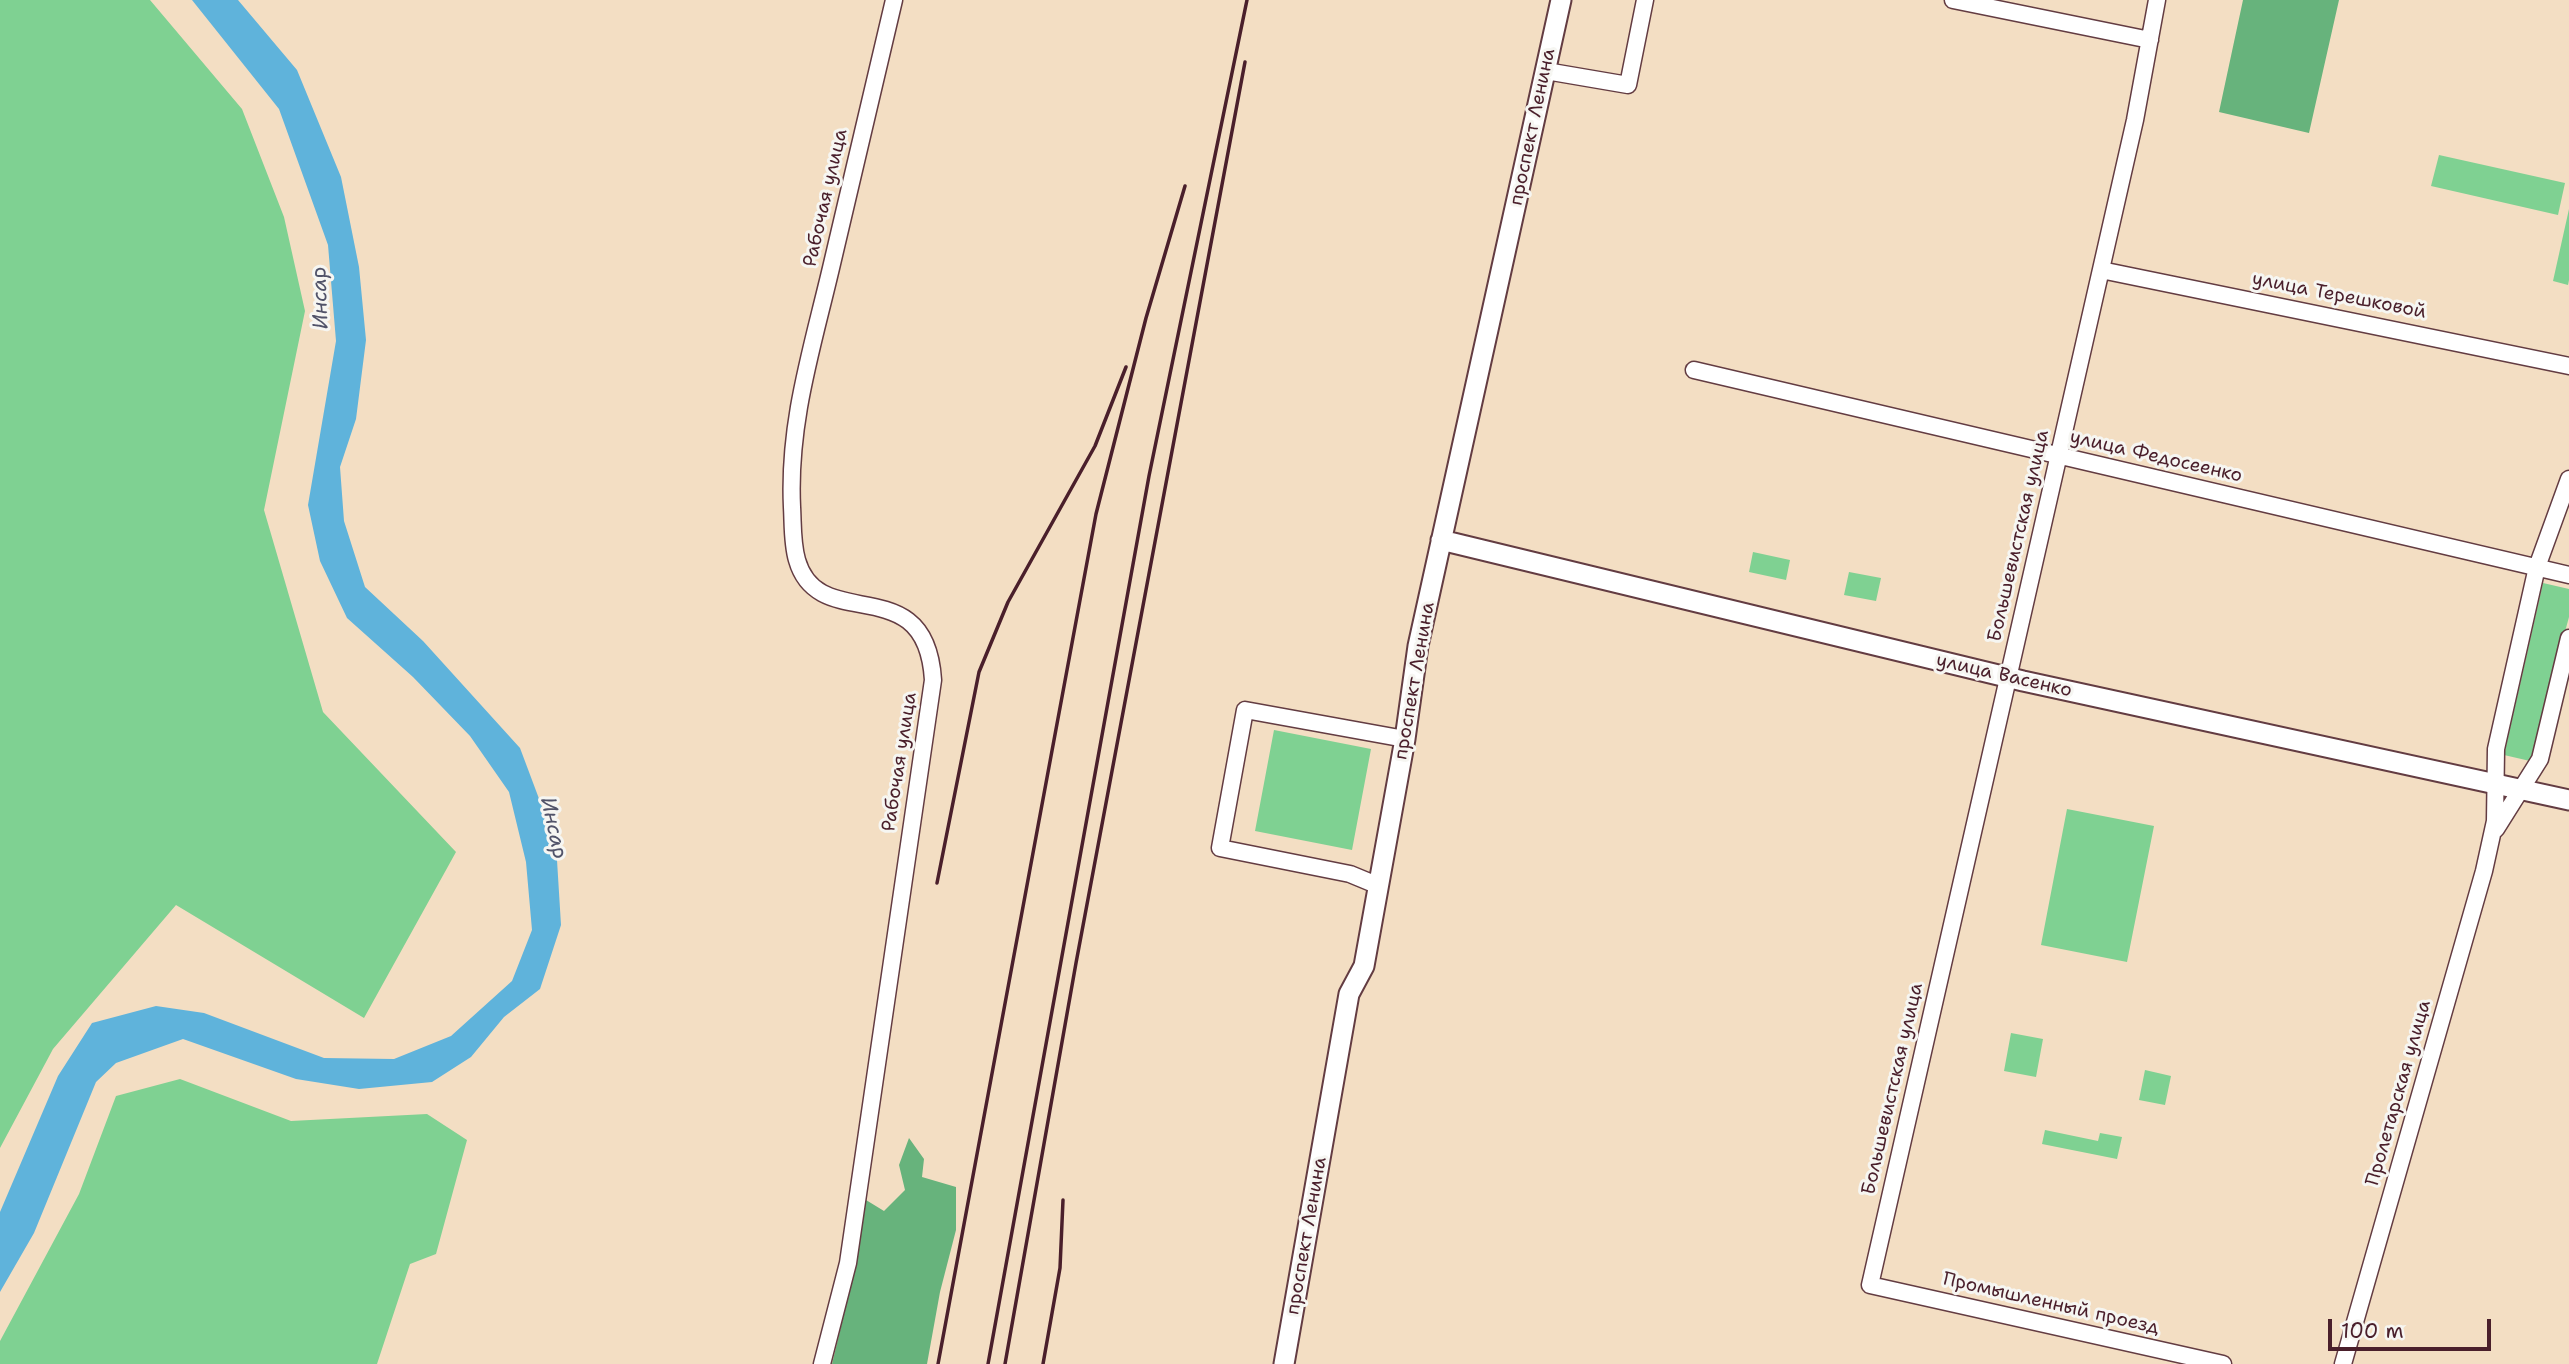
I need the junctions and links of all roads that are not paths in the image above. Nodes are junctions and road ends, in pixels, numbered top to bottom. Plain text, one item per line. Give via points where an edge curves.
1 (894, 0) edge
2 (1561, 0) edge
3 (1646, 0) edge
4 (1953, 0) edge
5 (2157, 0) edge
6 (2150, 40) junction
7 (1546, 71) junction
8 (2101, 270) junction
9 (2569, 366) edge
10 (1694, 370) dead end
11 (2058, 456) junction
12 (2569, 479) edge
13 (1441, 540) junction
14 (2538, 567) junction
15 (2569, 575) edge
16 (2569, 638) edge
17 (2008, 677) junction
18 (1405, 739) junction
19 (2494, 785) junction
20 (2520, 790) junction
21 (2569, 800) edge
22 (2494, 833) junction
23 (1379, 886) junction
24 (1870, 1285) joint
25 (822, 1364) edge
26 (1284, 1364) edge
27 (2222, 1364) edge
28 (2343, 1364) edge

1 - 25 street, Рабочая улица via 802,380 791,465 794,540 804,575 820,592 897,613 912,622 927,642 933,680 848,1263
2 - 7 main road, проспект Ленина
3 - 7 street via 1628,85
4 - 6 street
5 - 6 street, Большевистская улица
6 - 8 street, Большевистская улица
7 - 13 main road, проспект Ленина
8 - 9 street, улица Терешковой
8 - 11 street, Большевистская улица
10 - 11 street, улица Федосеенко
11 - 14 street, улица Федосеенко
11 - 17 street, Большевистская улица
12 - 14 street, Пролетарская улица
13 - 17 main road, улица Васенко
13 - 18 main road, проспект Ленина via 1418,646
14 - 15 street, улица Федосеенко
14 - 19 street, Пролетарская улица via 2496,748
16 - 20 street, Пролетарская улица via 2540,759
17 - 19 main road, улица Васенко
17 - 24 street, Большевистская улица
18 - 23 main road, проспект Ленина
18 - 23 street via 1245,710 1220,848 1350,874
19 - 20 main road, улица Васенко
19 - 22 street, Пролетарская улица
20 - 21 main road, улица Васенко
20 - 22 street, Пролетарская улица
22 - 28 street, Пролетарская улица
23 - 26 main road, проспект Ленина via 1364,966 1349,994
24 - 27 street, Промышленный проезд

